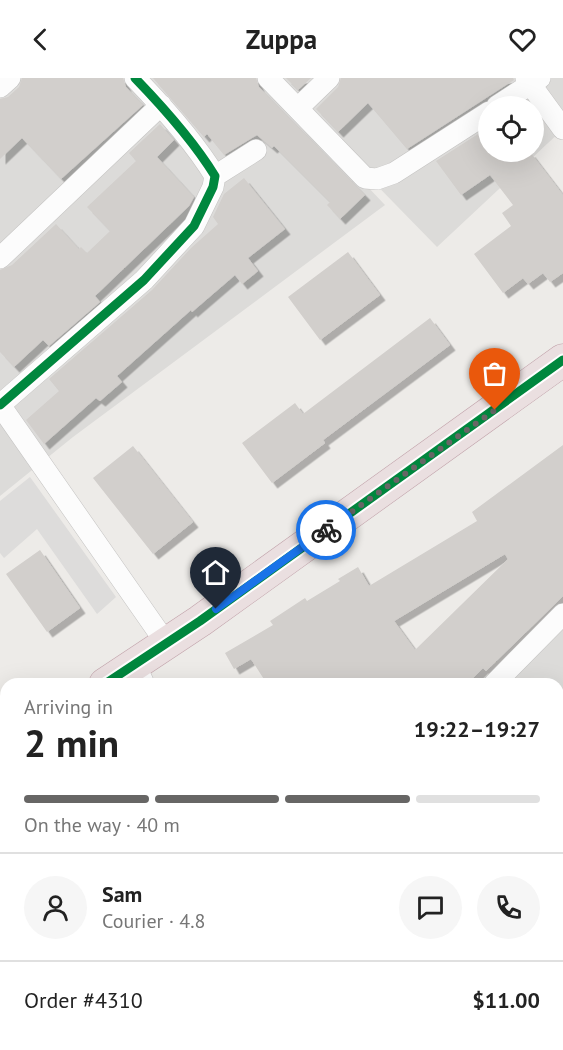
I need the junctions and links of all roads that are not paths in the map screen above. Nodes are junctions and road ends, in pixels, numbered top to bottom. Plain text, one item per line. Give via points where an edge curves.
1 (10, 78) edge
2 (135, 78) edge
3 (268, 78) edge
4 (329, 78) edge
5 (532, 80) edge
6 (0, 87) edge
7 (510, 96) edge
8 (162, 105) junction
9 (298, 108) junction
10 (478, 119) edge
11 (563, 129) edge
12 (256, 150) dead end
13 (215, 176) junction
14 (0, 258) edge
15 (563, 360) edge
16 (0, 405) edge
17 (563, 614) edge
18 (166, 643) junction
19 (139, 674) edge
20 (500, 678) edge

1 - 6 street
2 - 8 street
3 - 9 street
4 - 9 street
5 - 7 street
5 - 11 street
8 - 13 street
8 - 14 street
9 - 10 street via 365,178 377,179 394,173
12 - 13 street
13 - 16 street via 194,226 144,280
15 - 18 highway
16 - 18 street
17 - 20 street
18 - 19 highway

